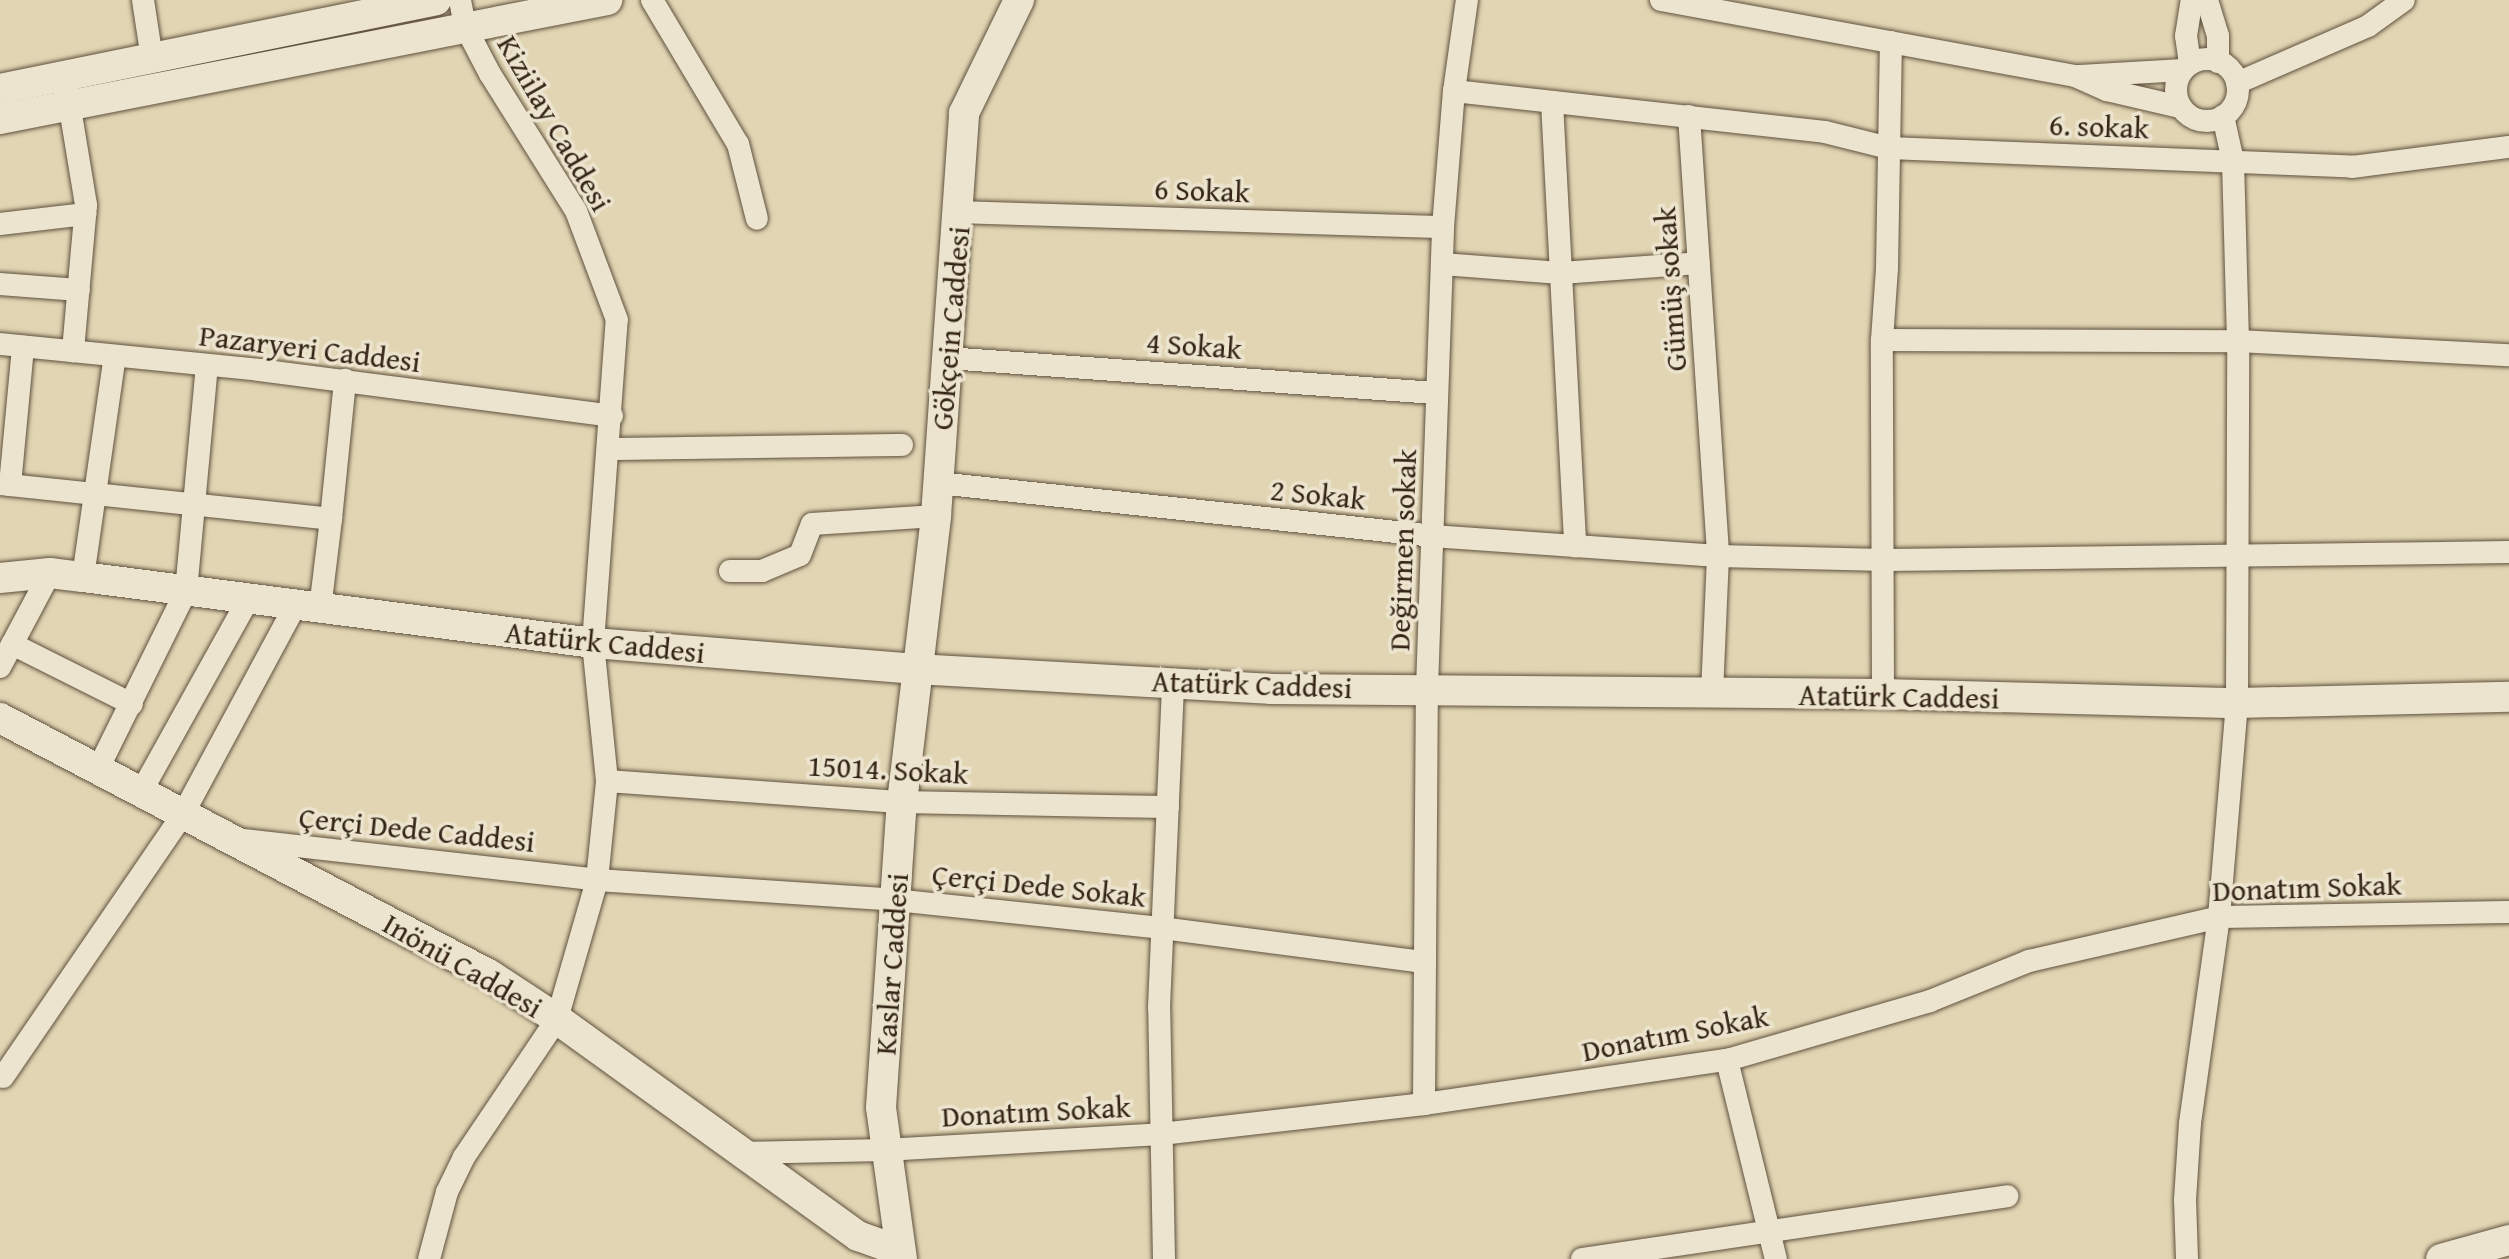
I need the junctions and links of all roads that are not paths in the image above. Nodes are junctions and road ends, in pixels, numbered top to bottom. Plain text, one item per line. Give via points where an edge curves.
1 (143, 0) edge
2 (436, 0) edge
3 (607, 0) edge
4 (652, 0) edge
5 (1467, 0) edge
6 (1661, 0) edge
7 (2192, 0) edge
8 (2207, 0) edge
9 (2404, 0) edge
10 (1014, 2) edge
11 (356, 8) edge
12 (462, 13) edge
13 (1891, 42) junction
14 (361, 46) junction
15 (152, 59) junction
16 (2218, 62) junction
17 (2186, 67) junction
18 (2075, 76) junction
19 (2237, 83) junction
20 (0, 89) edge
21 (67, 89) junction
22 (1454, 91) junction
23 (1552, 102) junction
24 (2180, 107) junction
25 (1689, 116) junction
26 (2223, 116) junction
27 (0, 119) edge
28 (2509, 147) edge
29 (1889, 148) junction
30 (2233, 161) junction
31 (959, 212) junction
32 (85, 214) junction
33 (757, 219) dead end
34 (0, 224) edge
35 (1443, 227) junction
36 (1699, 263) junction
37 (1442, 264) junction
38 (1561, 273) junction
39 (0, 284) edge
40 (79, 290) junction
41 (1882, 340) junction
42 (2238, 341) junction
43 (0, 344) edge
44 (23, 347) junction
45 (73, 351) junction
46 (2509, 355) edge
47 (115, 356) junction
48 (947, 358) junction
49 (207, 365) junction
50 (345, 380) junction
51 (1437, 393) junction
52 (612, 416) junction
53 (902, 445) dead end
54 (610, 449) junction
55 (938, 483) junction
56 (5, 485) edge
57 (95, 495) junction
58 (194, 503) junction
59 (936, 516) junction
60 (331, 519) junction
61 (1432, 536) junction
62 (1575, 546) junction
63 (2509, 552) edge
64 (2240, 555) junction
65 (1718, 556) junction
66 (1885, 560) junction
67 (730, 571) dead end
68 (50, 573) junction
69 (83, 577) junction
70 (0, 578) edge
71 (186, 591) junction
72 (248, 600) junction
73 (308, 608) junction
74 (593, 643) junction
75 (12, 644) junction
76 (0, 667) edge
77 (917, 669) junction
78 (1173, 682) junction
79 (1427, 688) junction
80 (1712, 693) junction
81 (1883, 694) junction
82 (2509, 697) edge
83 (2237, 703) junction
84 (132, 704) junction
85 (0, 718) edge
86 (98, 769) junction
87 (607, 781) junction
88 (141, 792) junction
89 (902, 802) junction
90 (1168, 807) junction
91 (183, 814) junction
92 (229, 838) junction
93 (597, 880) junction
94 (895, 900) junction
95 (2509, 912) edge
96 (2219, 917) junction
97 (1162, 928) junction
98 (1425, 962) junction
99 (557, 1019) junction
100 (1727, 1060) junction
101 (3, 1077) dead end
102 (1424, 1104) junction
103 (1161, 1134) junction
104 (885, 1150) junction
105 (741, 1153) junction
106 (2007, 1196) dead end
107 (1769, 1228) junction
108 (2509, 1240) edge
109 (901, 1255) edge
110 (429, 1259) edge
111 (1164, 1259) edge
112 (1582, 1259) edge
113 (1776, 1259) edge
114 (2187, 1259) edge
115 (2441, 1259) edge

1 - 15 street
2 - 11 street
3 - 12 street
4 - 33 street via 738,144
5 - 22 street, Değirmen sokak
6 - 13 street
7 - 17 street
8 - 16 street via 2218,36
9 - 19 street via 2368,26
10 - 31 street, Gökçein Caddesi via 1005,36 964,113
11 - 14 street
11 - 15 street
12 - 14 street
12 - 52 street, Kiziilay Caddesi via 516,119 576,211 617,320
13 - 18 street
13 - 29 street
14 - 21 street
15 - 21 street
16 - 17 street via 2199,60
16 - 19 street
17 - 18 street
17 - 24 street via 2176,88
18 - 24 street via 2107,90
19 - 26 street via 2236,102
20 - 21 street
21 - 27 street
21 - 32 street
22 - 23 street
22 - 35 street, Değirmen sokak
23 - 25 street
23 - 38 street
24 - 26 street via 2195,119
25 - 29 street, 6. sokak via 1825,132
25 - 36 street, Gümüş sokak
26 - 30 street
28 - 30 street, 6. sokak via 2352,167
29 - 30 street, 6. sokak
29 - 41 street
30 - 42 street
31 - 35 street, 6 Sokak
31 - 48 street, Gökçein Caddesi
32 - 34 street
32 - 40 street
35 - 37 street, Değirmen sokak
36 - 38 street
36 - 65 street, Gümüş sokak
37 - 38 street
37 - 51 street, Değirmen sokak
38 - 62 street
39 - 40 street
40 - 45 street
41 - 42 street
41 - 66 street
42 - 46 street
42 - 64 street
43 - 44 street, Pazaryeri Caddesi
44 - 45 street, Pazaryeri Caddesi
44 - 56 street
45 - 47 street, Pazaryeri Caddesi
47 - 49 street, Pazaryeri Caddesi
47 - 57 street
48 - 51 street, 4 Sokak
48 - 55 street, Gökçein Caddesi
49 - 50 street, Pazaryeri Caddesi
49 - 58 street
50 - 52 street, Pazaryeri Caddesi
50 - 60 street
51 - 61 street, Değirmen sokak
52 - 54 street, Kiziilay Caddesi
53 - 54 street
54 - 74 street, Kiziilay Caddesi
55 - 59 street, Gökçein Caddesi
55 - 61 street, 2 Sokak
56 - 57 street
57 - 58 street
57 - 69 street
58 - 60 street
58 - 71 street
59 - 67 street via 812,524 800,555 762,571
59 - 77 street, Gökçein Caddesi
60 - 73 street
61 - 62 street, 2 Sokak
61 - 79 street, Değirmen sokak
62 - 65 street, 2 Sokak
63 - 64 street, 2 Sokak
64 - 66 street, 2 Sokak
64 - 83 street
65 - 66 street, 2 Sokak
65 - 80 street, Gümüş sokak
66 - 81 street
68 - 69 street, Atatürk Caddesi
68 - 70 street, Atatürk Caddesi
68 - 75 street
69 - 71 street, Atatürk Caddesi
71 - 72 street, Atatürk Caddesi
71 - 84 street
72 - 73 street, Atatürk Caddesi
72 - 88 street
73 - 74 street, Atatürk Caddesi
73 - 91 street
74 - 77 street, Atatürk Caddesi
74 - 87 street, Kiziilay Caddesi
75 - 76 street
75 - 84 street
77 - 78 street, Atatürk Caddesi
77 - 89 street, Kaslar Caddesi
78 - 79 street, Atatürk Caddesi via 1271,689
78 - 90 street
79 - 80 street, Atatürk Caddesi
79 - 98 street, Değirmen sokak
80 - 81 street, Atatürk Caddesi
81 - 83 street, Atatürk Caddesi
82 - 83 street, Atatürk Caddesi
83 - 96 street
84 - 86 street
85 - 86 street, Inönü Caddesi
86 - 88 street, Inönü Caddesi
87 - 89 street, 15014. Sokak
87 - 93 street, Kiziilay Caddesi
88 - 91 street, Inönü Caddesi
89 - 90 street, 15014. Sokak
89 - 94 street, Kaslar Caddesi
90 - 97 street
91 - 92 street, Inönü Caddesi
91 - 101 street
92 - 93 street, Çerçi Dede Caddesi
92 - 99 street, Inönü Caddesi via 490,975
93 - 94 street, Çerçi Dede Sokak
93 - 99 street, Kiziilay Caddesi
94 - 97 street, Çerçi Dede Sokak
94 - 104 street, Kaslar Caddesi via 881,1107
95 - 96 street, Donatım Sokak
96 - 100 street, Donatım Sokak via 2029,961 1930,1001
96 - 114 street via 2190,1123
97 - 98 street, Çerçi Dede Sokak
97 - 103 street
98 - 102 street, Değirmen sokak
99 - 105 street, Inönü Caddesi
99 - 110 street, Kiziilay Caddesi via 464,1157 447,1192
100 - 102 street, Donatım Sokak
100 - 107 street
102 - 103 street, Donatım Sokak
103 - 104 street, Donatım Sokak
103 - 111 street
104 - 105 street, Donatım Sokak
104 - 109 street, Kaslar Caddesi
105 - 109 street, Inönü Caddesi via 858,1236
106 - 107 street
107 - 112 street
107 - 113 street
108 - 115 street

